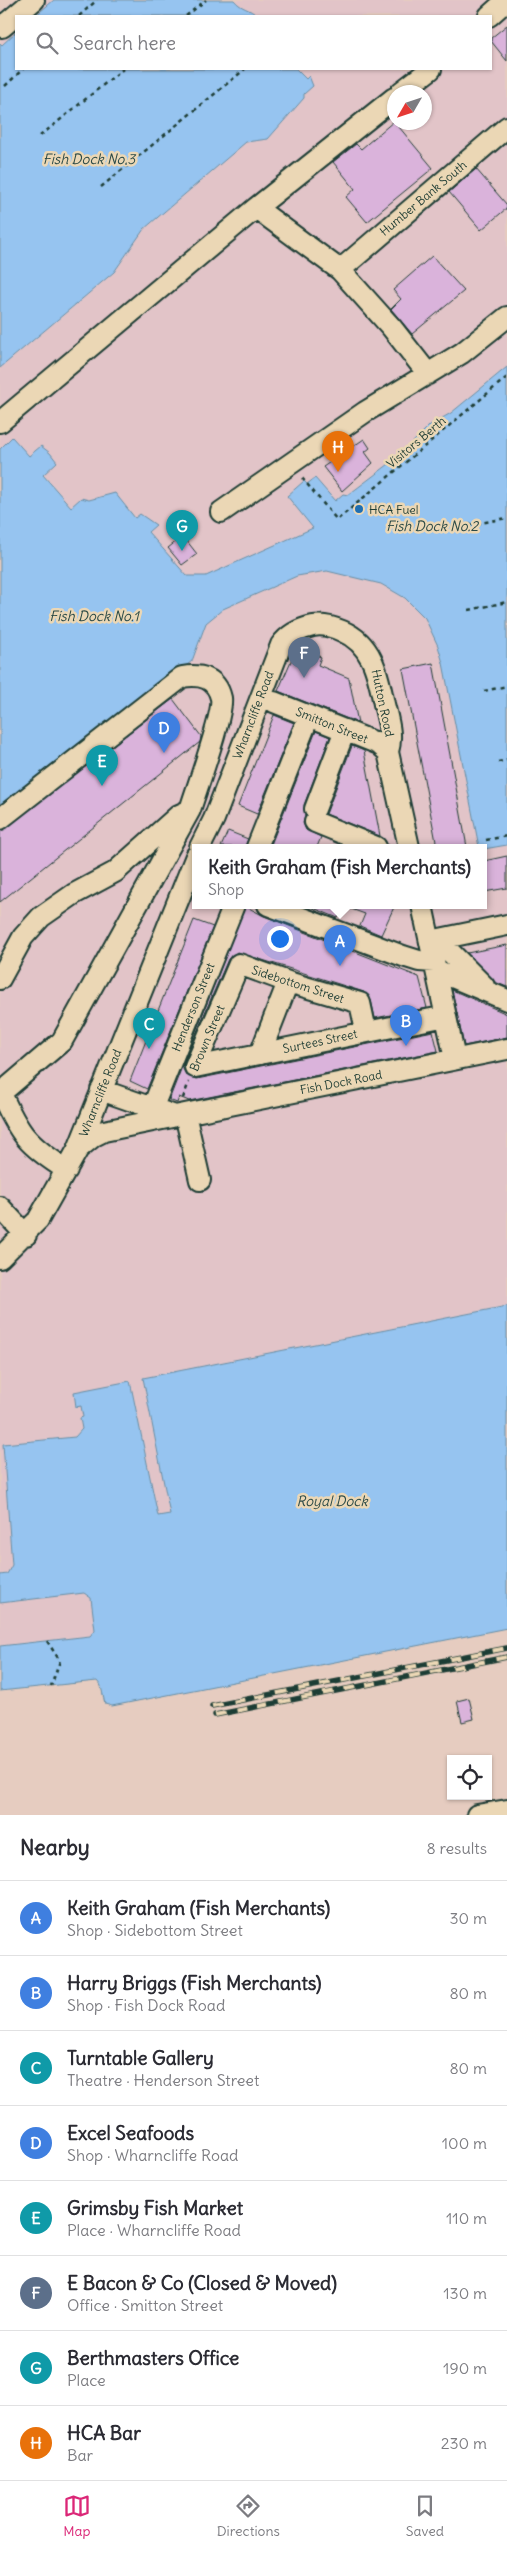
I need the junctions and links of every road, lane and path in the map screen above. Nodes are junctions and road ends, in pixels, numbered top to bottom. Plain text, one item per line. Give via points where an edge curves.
1 (34, 0) edge
2 (97, 0) edge
3 (206, 0) edge
4 (507, 0) edge
5 (16, 15) edge
6 (80, 15) edge
7 (187, 15) edge
8 (490, 15) edge
9 (15, 16) edge
10 (2, 27) dead end
11 (22, 70) edge
12 (122, 70) edge
13 (245, 70) edge
14 (430, 70) edge
15 (410, 85) edge
16 (5, 86) dead end
17 (387, 104) edge
18 (507, 127) edge
19 (40, 136) dead end
20 (101, 187) dead end
21 (256, 208) junction
22 (340, 270) junction
23 (507, 316) edge
24 (428, 374) junction
25 (507, 377) edge
26 (0, 422) edge
27 (302, 478) dead end
28 (221, 512) dead end
29 (507, 518) edge
30 (453, 528) dead end
31 (507, 602) edge
32 (469, 610) dead end
33 (286, 638) joint
34 (507, 686) edge
35 (484, 691) dead end
36 (274, 702) dead end
37 (308, 716) junction
38 (345, 730) junction
39 (242, 744) junction
40 (388, 752) junction
41 (507, 760) edge
42 (498, 762) dead end
43 (190, 810) junction
44 (0, 819) edge
45 (507, 836) edge
46 (486, 840) dead end
47 (201, 844) edge
48 (258, 844) edge
49 (370, 844) edge
50 (408, 844) edge
51 (192, 866) edge
52 (232, 909) edge
53 (279, 909) edge
54 (423, 909) edge
55 (507, 925) edge
56 (434, 941) junction
57 (239, 964) joint
58 (435, 966) junction
59 (0, 979) edge
60 (288, 982) junction
61 (502, 997) edge
62 (446, 1016) junction
63 (366, 1031) junction
64 (507, 1049) edge
65 (260, 1054) junction
66 (455, 1059) junction
67 (195, 1067) junction
68 (102, 1090) junction
69 (0, 1092) edge
70 (152, 1109) junction
71 (180, 1115) junction
72 (78, 1149) junction
73 (67, 1170) junction
74 (200, 1180) dead end
75 (0, 1207) edge
76 (26, 1235) junction
77 (0, 1258) edge
78 (47, 1641) dead end
79 (51, 1686) dead end
80 (507, 1810) edge
81 (477, 1815) edge

1 - 5 street
2 - 6 path
3 - 7 path
4 - 8 street
9 - 10 street
11 - 16 path
12 - 19 path
13 - 20 path
14 - 15 street
17 - 21 street
18 - 22 street, Humber Bank South
21 - 22 street
21 - 26 street
22 - 24 street
23 - 24 street via 462,353
24 - 28 street via 365,412
25 - 27 path, Visitors Berth via 337,520
29 - 30 path
31 - 32 path
33 - 39 street, Wharncliffe Road
33 - 40 street, Hutton Road via 304,628 326,626 346,633 367,650 380,683 392,739
34 - 35 path
36 - 37 street, Smitton Street
37 - 38 street, Smitton Street
37 - 48 street
38 - 40 street, Smitton Street via 379,744
38 - 49 street via 315,815
39 - 43 street
39 - 47 street, Wharncliffe Road
40 - 50 street, Hutton Road
41 - 42 path
43 - 44 street via 217,723 221,698 211,681 198,674 182,677
43 - 59 street via 179,814 115,872 40,917 23,937
43 - 69 street via 62,1041
45 - 46 path
51 - 68 street, Wharncliffe Road
52 - 70 street, Henderson Street
53 - 58 street
54 - 56 street
55 - 56 street
56 - 58 street
56 - 61 street
57 - 60 street, Sidebottom Street
57 - 67 street, Brown Street
58 - 61 street
58 - 62 street
60 - 63 street, Sidebottom Street via 360,1003
60 - 65 street
62 - 63 street, Surtees Street
62 - 66 street
63 - 65 street, Surtees Street
64 - 66 street, Fish Dock Road
65 - 67 street, Surtees Street
66 - 71 street, Fish Dock Road
67 - 71 path, Brown Street
68 - 70 street, Fish Dock Road
68 - 72 street, Wharncliffe Road
69 - 73 street via 19,1130 38,1152
70 - 71 street, Fish Dock Road
71 - 72 street, Fish Dock Road via 104,1131
71 - 74 street
72 - 73 street, Wharncliffe Road
73 - 76 street, Wharncliffe Road
75 - 76 street
76 - 77 street, Wharncliffe Road
78 - 79 path via 60,1661
80 - 81 street

